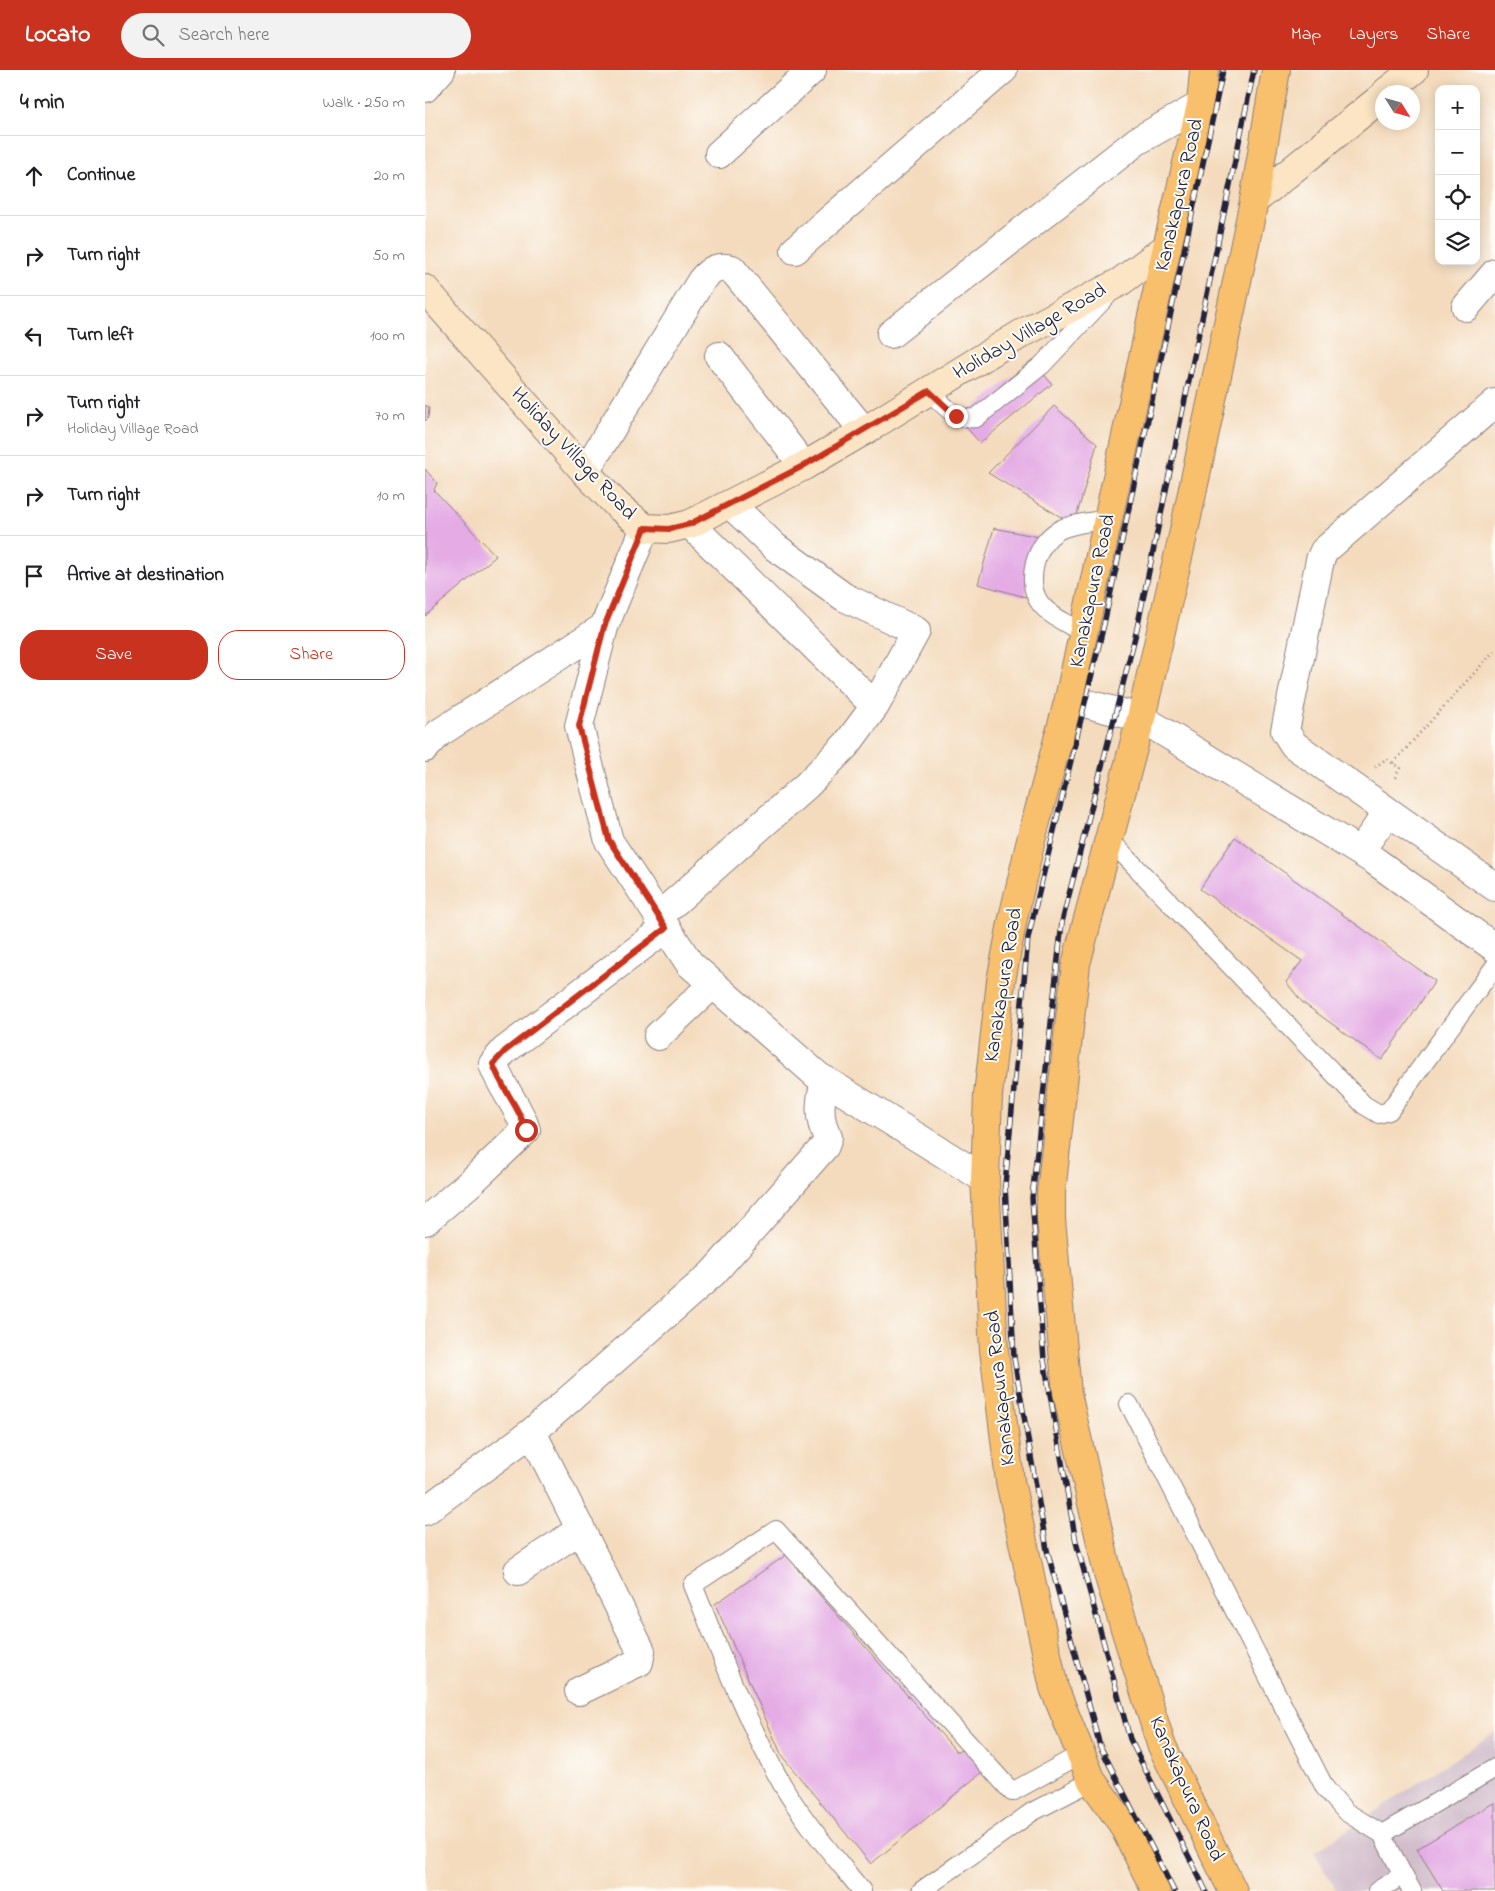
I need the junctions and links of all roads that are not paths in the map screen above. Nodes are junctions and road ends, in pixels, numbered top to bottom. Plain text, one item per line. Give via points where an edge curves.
1 (441, 70) edge
2 (811, 70) edge
3 (1003, 70) edge
4 (1204, 70) edge
5 (1277, 70) edge
6 (1414, 70) edge
7 (1395, 85) edge
8 (425, 88) edge
9 (1375, 103) edge
10 (1201, 105) junction
11 (719, 154) dead end
12 (1254, 202) junction
13 (1167, 247) junction
14 (795, 250) dead end
15 (1495, 273) edge
16 (1120, 282) junction
17 (425, 289) edge
18 (1466, 307) dead end
19 (891, 334) dead end
20 (719, 356) dead end
21 (929, 391) junction
22 (1495, 403) edge
23 (864, 431) junction
24 (803, 466) junction
25 (585, 472) junction
26 (730, 504) junction
27 (1108, 520) junction
28 (690, 524) junction
29 (645, 528) junction
30 (604, 627) junction
31 (1083, 633) junction
32 (1069, 699) junction
33 (875, 706) junction
34 (1141, 718) junction
35 (425, 748) edge
36 (1393, 816) junction
37 (1109, 838) junction
38 (1368, 856) junction
39 (1495, 887) edge
40 (662, 922) junction
41 (1495, 948) edge
42 (1495, 966) edge
43 (713, 984) junction
44 (658, 1036) dead end
45 (825, 1080) junction
46 (985, 1180) junction
47 (425, 1221) edge
48 (1129, 1404) dead end
49 (532, 1432) junction
50 (425, 1511) edge
51 (581, 1529) junction
52 (518, 1571) dead end
53 (579, 1692) dead end
54 (1081, 1754) junction
55 (1495, 1768) edge
56 (1091, 1781) junction
57 (1383, 1834) junction
58 (1403, 1876) junction
59 (862, 1891) edge
60 (921, 1891) edge
61 (1156, 1891) edge
62 (1233, 1891) edge
63 (1377, 1891) edge
64 (1412, 1891) edge

1 - 8 street
2 - 11 street
3 - 14 street
4 - 10 highway, Kanakapura Road
5 - 12 highway, Kanakapura Road
6 - 7 street
9 - 12 street
10 - 13 highway, Kanakapura Road
10 - 19 street via 1137,141
12 - 34 highway, Kanakapura Road
13 - 16 street, Holiday Village Road
13 - 27 highway, Kanakapura Road
15 - 18 street
16 - 21 street, Holiday Village Road via 1021,334
16 - 21 lane via 1042,364 976,418 965,420 956,416
17 - 25 street, Holiday Village Road
20 - 24 street
21 - 23 street, Holiday Village Road
22 - 36 street via 1332,542 1320,560 1285,731 1294,745
23 - 24 street, Holiday Village Road
23 - 25 street via 732,269 723,266 710,271 701,281
24 - 26 street, Holiday Village Road
25 - 29 street, Holiday Village Road
26 - 28 street, Holiday Village Road
26 - 33 street via 775,547 845,597 916,632
27 - 31 highway, Kanakapura Road
27 - 31 lane via 1061,529 1048,538 1037,554 1031,580 1035,596 1046,610
28 - 29 street, Holiday Village Road via 669,529
28 - 33 street
29 - 30 street
30 - 35 street via 439,733
30 - 40 street via 579,726 609,840
31 - 32 highway, Kanakapura Road
32 - 34 street
32 - 46 highway, Kanakapura Road via 1031,840 1001,981 989,1095
33 - 40 street via 847,744 807,785
34 - 37 highway, Kanakapura Road
34 - 38 street
36 - 38 street
36 - 39 street
37 - 42 lane via 1364,1105 1379,1114 1389,1111
37 - 62 highway, Kanakapura Road via 1076,964 1051,1193 1067,1393 1108,1574 1140,1682 1161,1744
38 - 41 street
40 - 43 street via 690,964
40 - 47 street via 493,1064 526,1130
43 - 44 street
43 - 45 street
45 - 46 street
45 - 49 street via 820,1108 821,1125 827,1137 825,1146 713,1273
46 - 54 highway, Kanakapura Road via 994,1350 1010,1481 1054,1688
48 - 57 lane via 1325,1788 1346,1812
49 - 50 street
49 - 51 street
51 - 52 street
51 - 53 street via 641,1651 639,1662
54 - 56 highway, Kanakapura Road
54 - 59 lane via 1012,1792 776,1530 693,1585 751,1721 782,1784 815,1833
55 - 57 lane
56 - 60 lane via 1033,1812
56 - 61 highway, Kanakapura Road via 1122,1823
57 - 58 lane
58 - 63 lane
58 - 64 lane

